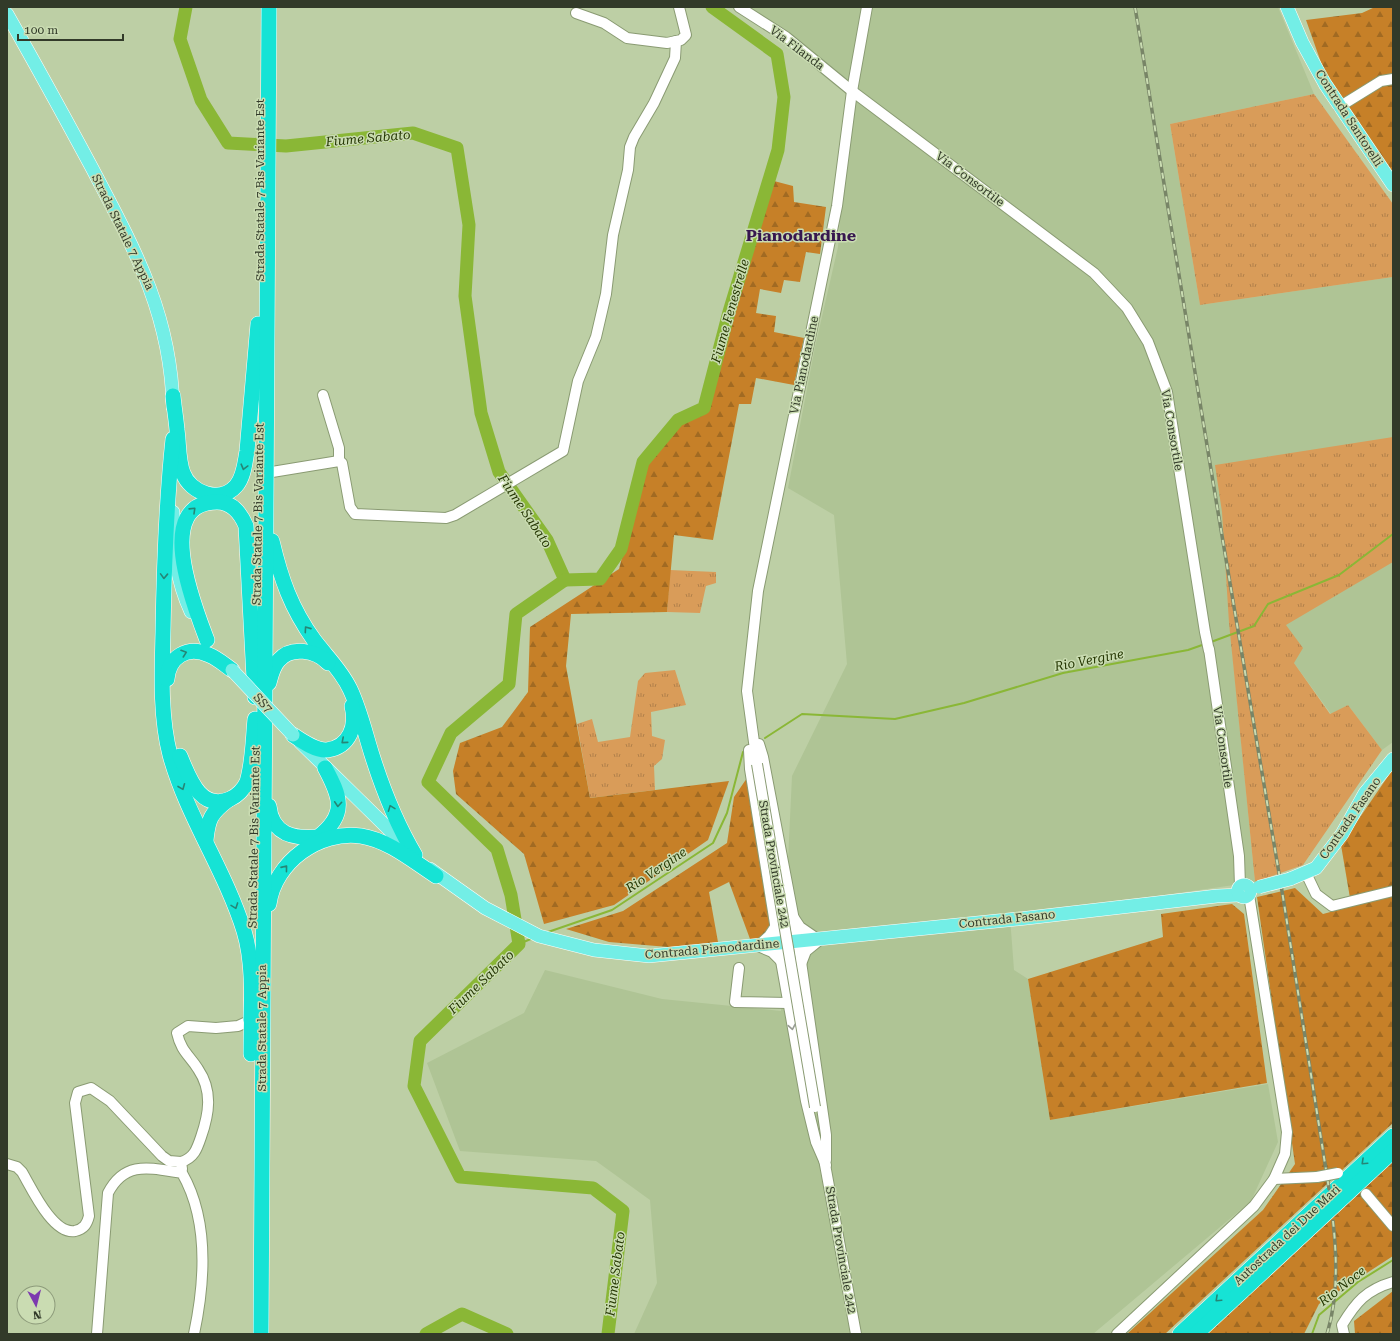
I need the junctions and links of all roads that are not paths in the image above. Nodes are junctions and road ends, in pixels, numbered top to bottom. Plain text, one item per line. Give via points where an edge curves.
1 (262, 7) edge
2 (269, 7) edge
3 (679, 7) edge
4 (739, 7) edge
5 (867, 7) edge
6 (1287, 7) edge
7 (576, 13) dead end
8 (7, 14) edge
9 (676, 41) junction
10 (1393, 79) edge
11 (852, 92) junction
12 (1339, 107) junction
13 (264, 123) junction
14 (264, 179) junction
15 (1393, 185) edge
16 (259, 317) junction
17 (323, 395) dead end
18 (173, 396) junction
19 (173, 439) junction
20 (339, 461) junction
21 (266, 472) junction
22 (266, 499) junction
23 (207, 640) junction
24 (232, 670) junction
25 (255, 697) junction
26 (260, 720) junction
27 (751, 724) junction
28 (293, 735) junction
29 (1393, 759) edge
30 (264, 761) junction
31 (325, 768) junction
32 (228, 800) junction
33 (206, 841) junction
34 (415, 855) junction
35 (1306, 873) junction
36 (442, 880) junction
37 (1246, 891) junction
38 (1393, 891) edge
39 (792, 915) junction
40 (775, 927) junction
41 (820, 937) junction
42 (798, 941) junction
43 (778, 944) junction
44 (758, 946) junction
45 (781, 961) junction
46 (801, 964) junction
47 (739, 968) dead end
48 (262, 972) junction
49 (788, 1003) junction
50 (251, 1020) junction
51 (1393, 1136) edge
52 (1393, 1151) edge
53 (7, 1164) edge
54 (826, 1165) junction
55 (182, 1167) junction
56 (1338, 1173) dead end
57 (1274, 1179) junction
58 (1366, 1194) dead end
59 (1393, 1226) edge
60 (1393, 1282) edge
61 (97, 1334) edge
62 (194, 1334) edge
63 (253, 1334) edge
64 (261, 1334) edge
65 (856, 1334) edge
66 (1117, 1334) edge
67 (1180, 1334) edge
68 (1196, 1334) edge
69 (1344, 1334) edge

1 - 13 highway, Strada Statale 7 Bis Variante Est
2 - 13 highway, Strada Statale 7 Bis Variante Est
3 - 9 street via 686,35
4 - 11 street, Via Filanda via 786,37
5 - 11 street, Via Pianodardine
6 - 12 main road, Contrada Santorelli via 1302,42
7 - 9 street via 604,23 627,38 667,43
8 - 18 main road, Strada Statale 7 Appia / SS7 via 87,159 142,266 157,305 167,346
9 - 20 street via 675,58 630,147 628,170 613,235 606,294 596,337 578,381 563,451 446,518 355,514 350,507 342,463
10 - 12 street via 1381,81
11 - 27 street, Via Pianodardine via 837,206 758,591 748,691
11 - 37 street, Via Consortile via 1094,273 1127,308 1148,342 1167,392
12 - 15 main road, Contrada Santorelli
13 - 14 highway, Strada Statale 7 Bis Variante Est
14 - 16 highway, Strada Statale 7 Bis Variante Est
14 - 21 highway, Strada Statale 7 Bis Variante Est
16 -> 18 highway via 247,451 242,474 231,490 209,494 200,491 186,479 180,461
16 - 25 highway, Strada Statale 7 Bis Variante Est
17 - 20 street via 339,448
18 - 19 main road, Strada Statale 7 Appia / SS7
19 - 23 main road, Strada Statale 7 Appia / SS7 via 175,561 184,595
19 -> 33 highway, SS7 via 166,502 162,673 165,725 170,755 181,787
20 - 21 street
21 - 22 highway, Strada Statale 7 Bis Variante Est
22 - 26 highway, Strada Statale 7 Bis Variante Est
34 -> 22 highway via 391,810 350,687 334,662 297,616 286,592 271,534
23 - 24 main road, Strada Statale 7 Appia / SS7
23 -> 25 highway via 190,595 183,559 182,536 184,521 190,512 199,505 219,502 231,506 240,513 246,526
24 - 28 main road, SS7 / SS7, bridge
32 -> 24 highway via 207,800 199,794 191,781 175,746 167,688 171,663 188,651 209,654
25 - 26 highway, Strada Statale 7 Bis Variante Est
26 -> 28 highway, SS7 via 273,668 280,659 291,652 308,651 317,655 333,669 350,701 354,722 351,733 345,741 327,750 314,747
26 - 30 highway, Strada Statale 7 Appia / SS7
26 - 32 highway via 246,784 237,796
26 - 50 highway, Strada Statale 7 Bis Variante Est
27 - 39 street via 763,757
27 - 40 street via 750,769
27 - 54 street, Strada Provinciale 242, bridge
28 - 31 main road, SS7
29 - 35 main road, Contrada Fasano via 1365,793 1342,834 1316,868
31 -> 30 highway via 338,795 335,818 328,830 318,837 293,837 274,824 270,812
30 - 48 highway, Strada Statale 7 Appia / SS7
31 - 34 main road, Contrada Pianodardine
32 - 33 highway via 215,810 208,823
33 -> 50 highway, SS7 via 223,876 244,932 250,971
34 - 36 main road, Contrada Pianodardine
35 - 37 main road, Contrada Fasano, bridge
35 - 38 street via 1316,894 1332,906
36 - 44 main road, Contrada Pianodardine via 484,908 539,936 594,950 649,956
48 -> 36 highway via 272,890 278,876 306,847 323,840 360,836 383,843
37 - 41 main road, Contrada Fasano via 1024,918
37 - 57 street, Via Consortile via 1287,1132 1285,1154
39 - 41 street via 800,927
39 - 42 street
40 - 43 street
40 - 44 street
41 - 42 main road, Contrada Fasano
41 - 46 street via 806,951
42 - 43 main road, Contrada Pianodardine
42 - 46 street
43 - 44 main road, Contrada Pianodardine
43 - 45 street
44 - 45 street via 772,952
45 - 49 street
46 - 54 street via 826,1135
47 - 49 street via 735,1002
48 - 64 highway, Strada Statale 7 Appia / SS7
49 -> 54 street via 814,1136
50 - 55 street via 238,1026 188,1026 177,1033 179,1045 199,1070 209,1096 207,1115 197,1149
50 - 63 highway, Strada Statale 7 Appia / SS7
51 -> 67 highway, Autostrada dei Due Mari
52 - 68 highway, Autostrada dei Due Mari
53 - 55 street via 18,1167 58,1226 71,1232 87,1224 89,1216 75,1103 78,1092 91,1088 110,1101 162,1156
54 - 65 street, Strada Provinciale 242
55 - 61 street via 141,1168 122,1175 114,1182 105,1206
55 - 62 street via 196,1203 201,1234 199,1304
56 - 57 street, bridge via 1317,1177
57 - 66 street, Via Consortile via 1254,1206
58 - 59 street
60 - 69 street via 1379,1286 1354,1304 1342,1325

